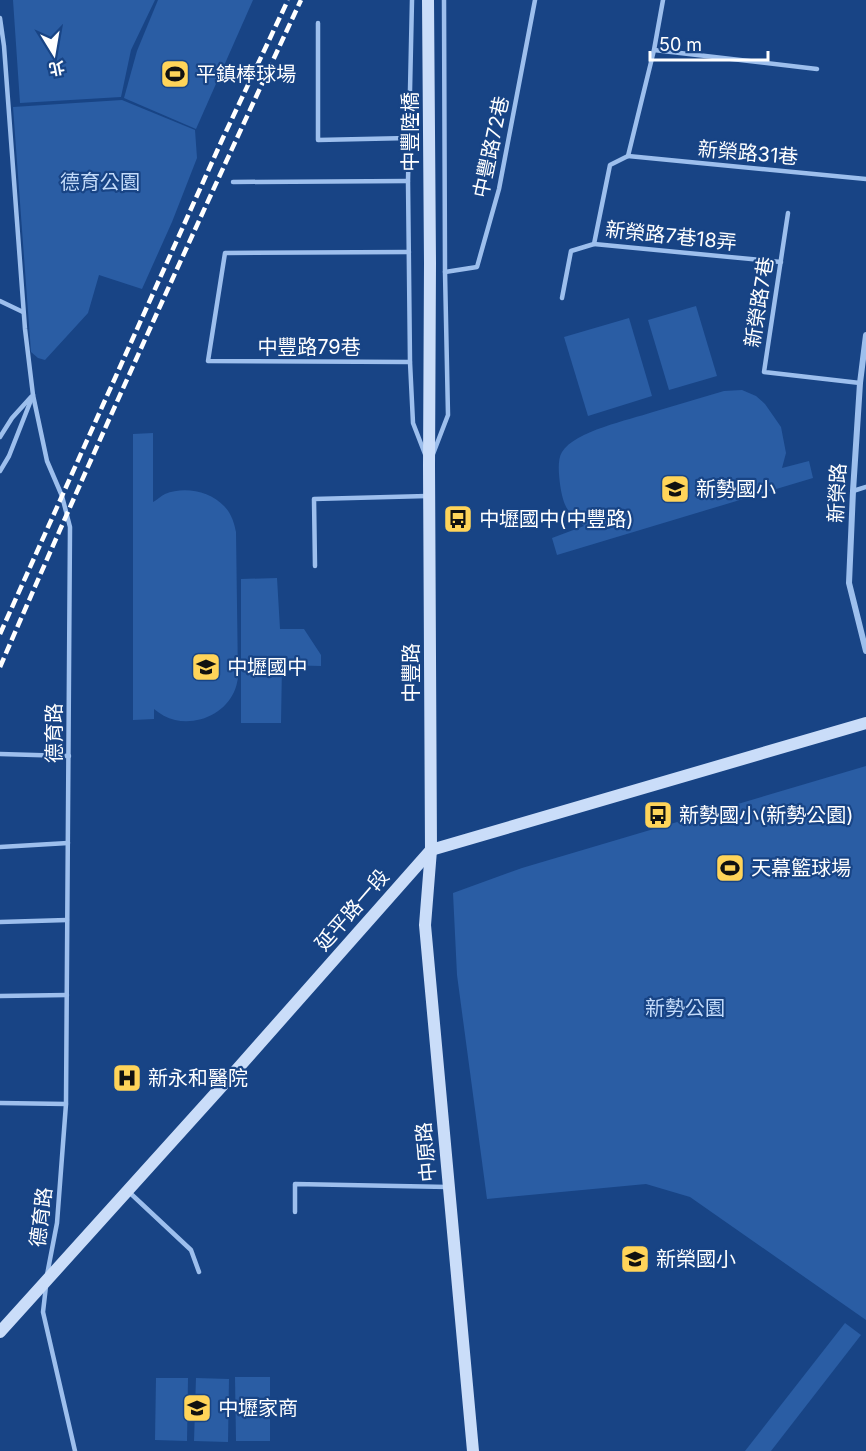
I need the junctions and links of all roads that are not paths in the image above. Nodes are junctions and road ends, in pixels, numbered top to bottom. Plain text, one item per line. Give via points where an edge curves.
1 (412, 0) edge
2 (429, 0) edge
3 (444, 0) edge
4 (535, 0) edge
5 (663, 0) edge
6 (0, 18) edge
7 (318, 23) dead end
8 (654, 50) junction
9 (817, 69) dead end
10 (409, 138) junction
11 (628, 156) junction
12 (866, 179) edge
13 (408, 181) junction
14 (233, 182) dead end
15 (788, 213) dead end
16 (594, 244) junction
17 (409, 252) junction
18 (781, 262) junction
19 (430, 263) joint
20 (445, 272) junction
21 (562, 298) dead end
22 (0, 301) edge
23 (23, 312) junction
24 (866, 335) edge
25 (410, 362) junction
26 (863, 372) edge
27 (860, 383) junction
28 (33, 395) junction
29 (0, 437) edge
30 (429, 465) junction
31 (0, 471) edge
32 (866, 488) edge
33 (853, 492) junction
34 (430, 496) junction
35 (315, 566) dead end
36 (866, 651) edge
37 (866, 723) edge
38 (0, 754) edge
39 (69, 756) junction
40 (68, 843) junction
41 (0, 847) edge
42 (431, 850) junction
43 (67, 920) junction
44 (0, 922) edge
45 (67, 995) junction
46 (0, 996) edge
47 (0, 1103) edge
48 (66, 1104) junction
49 (449, 1187) junction
50 (128, 1191) junction
51 (295, 1212) dead end
52 (199, 1272) dead end
53 (46, 1280) junction
54 (0, 1332) edge
55 (75, 1451) edge
56 (472, 1451) edge

1 - 10 lane
2 - 19 main road, 中豐陸橋
3 - 20 lane
4 - 20 lane, 中豐路72巷 via 499,189 477,267
5 - 8 lane
6 - 23 lane, 德育路
7 - 10 lane via 318,140
8 - 9 lane
8 - 11 lane
10 - 13 lane
11 - 12 lane, 新榮路31巷
11 - 16 lane via 610,165
13 - 14 lane
13 - 17 lane
15 - 18 lane, 新榮路7巷
16 - 18 lane, 新榮路7巷18弄
16 - 21 lane via 571,251
17 - 25 lane
17 - 25 lane, 中豐路79巷 via 225,253 208,361
18 - 27 lane, 新榮路7巷 via 764,372
19 - 30 main road, 中豐路
20 - 30 lane via 448,415
22 - 23 lane
23 - 28 lane, 德育路
24 - 26 street, 新榮路
25 - 30 lane via 413,423
26 - 27 street, 新榮路
27 - 33 street, 新榮路
28 - 29 lane
28 - 31 lane
28 - 39 lane, 德育路 via 47,461 70,527
30 - 34 main road, 中豐路
32 - 33 lane
33 - 36 street, 新榮路 via 849,583
34 - 35 lane via 314,499
34 - 42 main road, 中豐路
37 - 42 main road
38 - 39 lane
39 - 40 lane, 德育路
40 - 41 lane
40 - 43 lane, 德育路
42 - 49 main road, 中原路 via 425,926
42 - 50 main road, 延平路一段
43 - 44 lane
43 - 45 lane, 德育路
45 - 46 lane
45 - 48 lane, 德育路
47 - 48 lane
48 - 53 lane, 德育路 via 57,1223
49 - 51 lane via 295,1184
49 - 56 main road, 中原路
50 - 52 lane via 191,1250
50 - 53 main road, 延平路一段
53 - 54 main road, 延平路一段
53 - 55 lane, 德育路 via 43,1312

